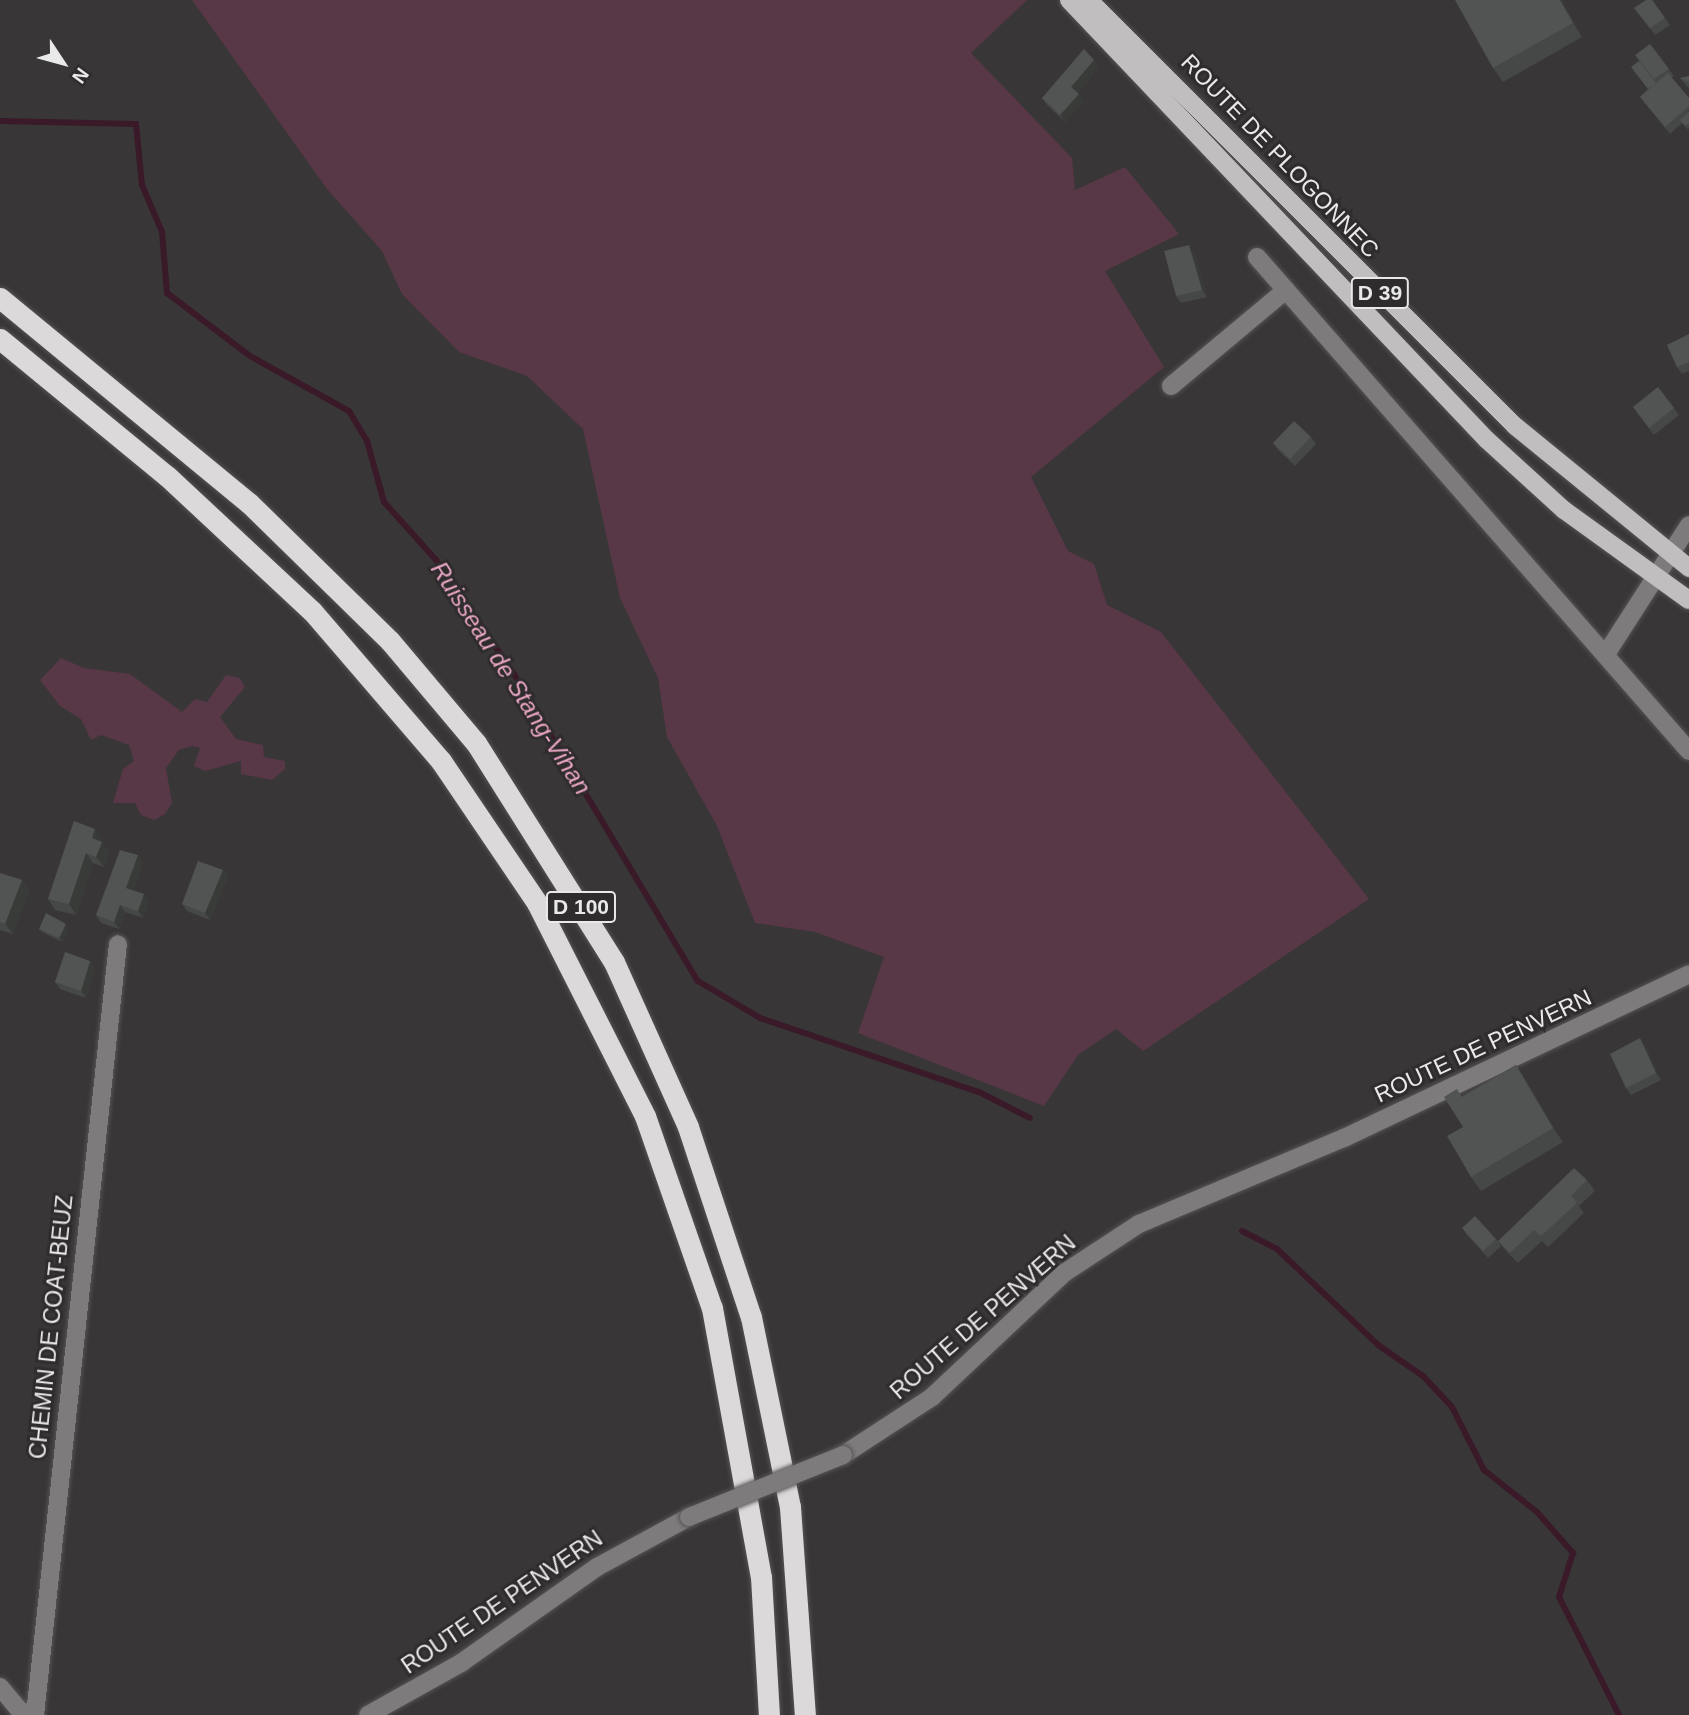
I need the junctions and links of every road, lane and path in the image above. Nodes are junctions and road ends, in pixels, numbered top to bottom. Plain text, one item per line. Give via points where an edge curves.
1 (1069, 0) edge
2 (1089, 0) edge
3 (1258, 257) dead end
4 (1286, 290) junction
5 (0, 298) edge
6 (0, 341) edge
7 (1171, 386) dead end
8 (1689, 524) edge
9 (1667, 552) junction
10 (1689, 568) edge
11 (1654, 578) junction
12 (1689, 600) edge
13 (1606, 654) junction
14 (1689, 751) edge
15 (118, 944) dead end
16 (1689, 974) edge
17 (0, 1687) edge
18 (35, 1715) edge
19 (368, 1715) edge
20 (769, 1715) edge
21 (805, 1715) edge

1 - 11 main road, ROUTE DE PLOGONNEC / D 39 via 1487,440
2 - 9 main road, ROUTE DE PLOGONNEC / D 39 via 1486,398
3 - 4 street
4 - 7 street
4 - 13 street
5 - 21 highway, D 100 via 238,494 390,641 476,743 614,962 688,1127 751,1317 788,1494
6 - 20 highway, D 100 via 177,484 312,611 441,761 537,903 645,1116 712,1308 761,1577
8 - 9 street
9 - 10 main road, ROUTE DE PLOGONNEC / D 39
9 - 11 street
11 - 12 main road, ROUTE DE PLOGONNEC / D 39
11 - 13 street
13 - 14 street
15 - 18 street, CHEMIN DE COAT-BEUZ
16 - 19 street, ROUTE DE PENVERN, bridge via 1344,1138 1139,1224 1064,1273 932,1397 843,1455 689,1517 597,1567 461,1663
17 - 18 street via 20,1711

